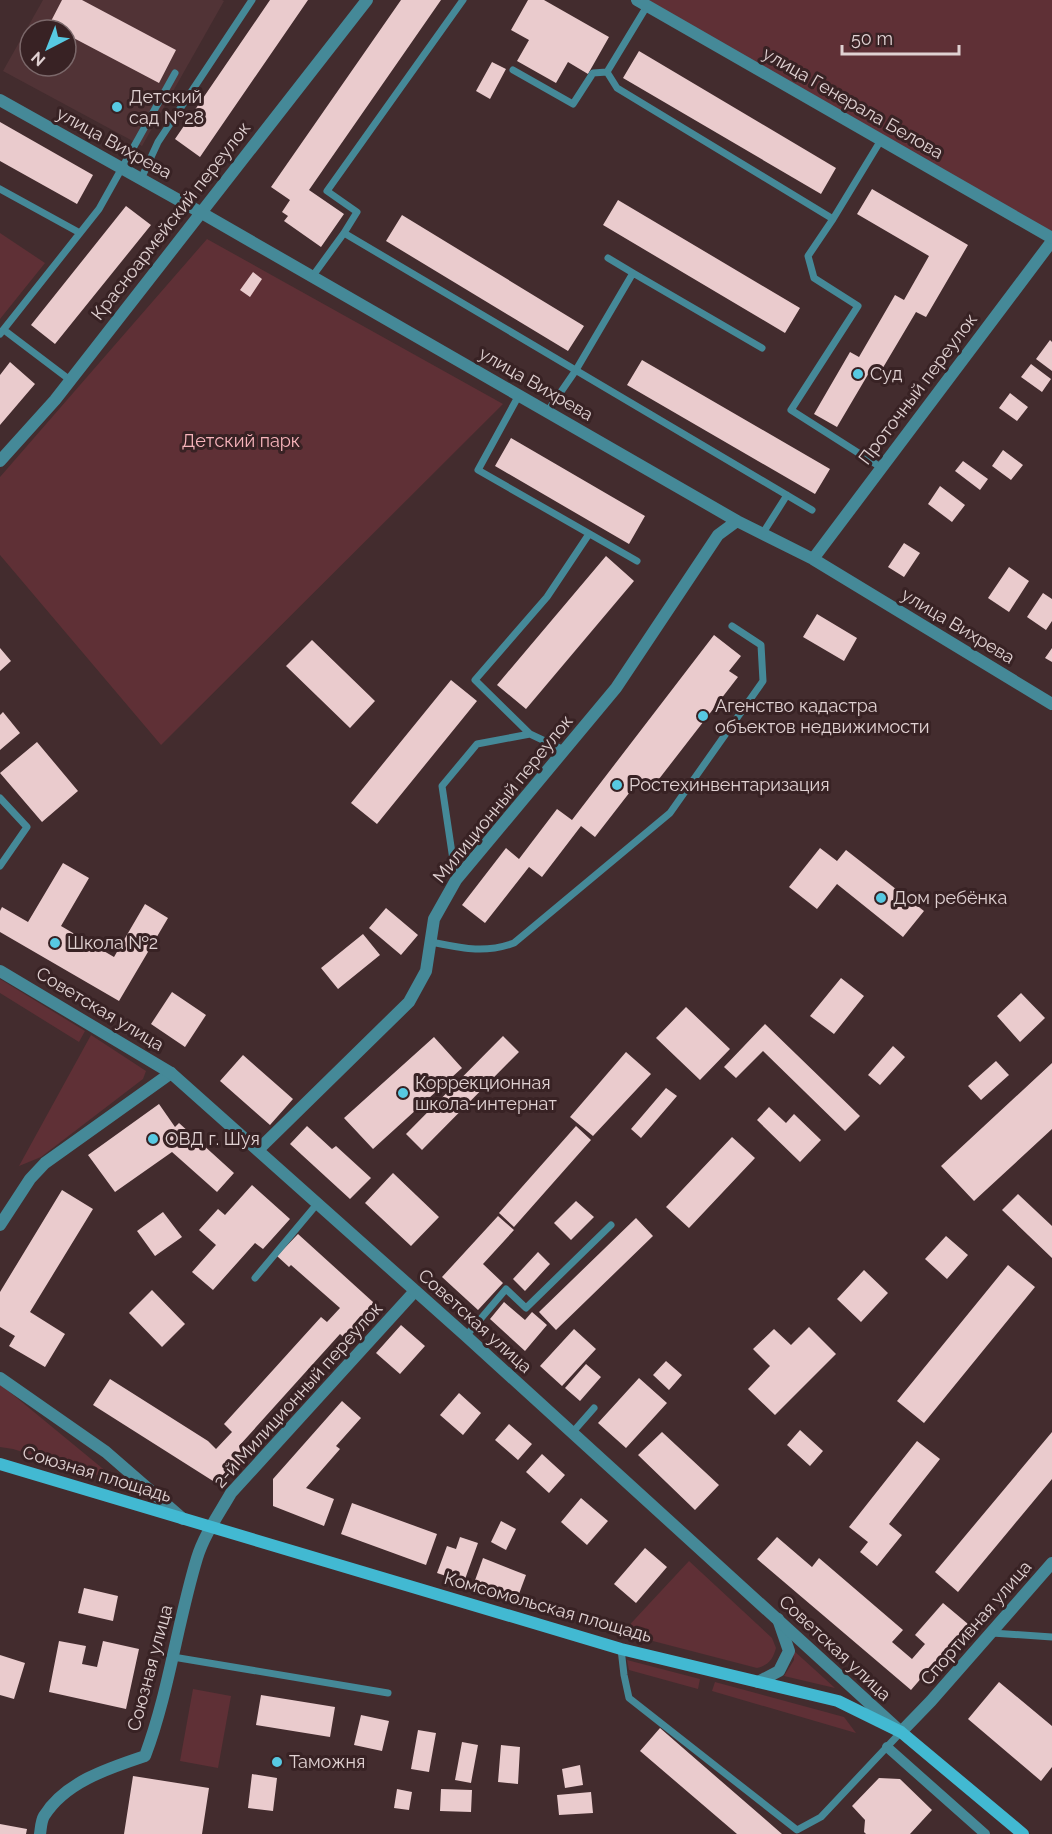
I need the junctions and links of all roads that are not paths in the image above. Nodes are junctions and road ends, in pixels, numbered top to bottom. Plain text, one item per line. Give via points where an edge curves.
1 (252, 0) edge
2 (367, 0) edge
3 (463, 0) edge
4 (642, 3) edge
5 (513, 70) dead end
6 (607, 72) junction
7 (175, 73) dead end
8 (0, 100) edge
9 (881, 140) junction
10 (122, 168) junction
11 (141, 179) junction
12 (0, 189) edge
13 (200, 212) junction
14 (833, 219) junction
15 (80, 233) junction
16 (344, 233) junction
17 (1052, 239) edge
18 (608, 258) dead end
19 (633, 273) junction
20 (312, 277) junction
21 (2, 332) edge
22 (762, 348) dead end
23 (576, 370) junction
24 (70, 380) junction
25 (519, 395) junction
26 (548, 412) junction
27 (0, 461) edge
28 (882, 468) junction
29 (787, 495) junction
30 (812, 510) dead end
31 (737, 521) junction
32 (763, 533) junction
33 (590, 534) junction
34 (813, 559) junction
35 (637, 561) dead end
36 (732, 626) dead end
37 (1052, 704) edge
38 (530, 734) junction
39 (564, 750) junction
40 (0, 798) edge
41 (0, 866) edge
42 (456, 880) junction
43 (431, 942) junction
44 (0, 971) edge
45 (171, 1073) junction
46 (258, 1150) junction
47 (317, 1204) junction
48 (0, 1225) edge
49 (611, 1225) dead end
50 (255, 1278) dead end
51 (415, 1291) junction
52 (466, 1336) junction
53 (0, 1378) edge
54 (594, 1408) dead end
55 (572, 1433) junction
56 (0, 1464) edge
57 (183, 1519) junction
58 (211, 1527) junction
59 (1052, 1563) edge
60 (778, 1619) junction
61 (992, 1633) junction
62 (1052, 1637) edge
63 (621, 1649) junction
64 (173, 1657) junction
65 (758, 1682) junction
66 (388, 1693) dead end
67 (901, 1732) junction
68 (887, 1747) junction
69 (40, 1834) edge
70 (985, 1834) edge
71 (1023, 1834) edge

1 - 11 lane via 158,142
2 - 13 street, Красноармейский переулок
3 - 16 lane via 327,190 357,212
4 - 6 lane
4 - 9 street, улица Генерала Белова
5 - 6 lane via 573,104 593,73
6 - 14 lane via 617,88
7 - 10 lane
8 - 10 street, улица Вихрева
9 - 14 lane
9 - 17 street, улица Генерала Белова
10 - 11 street, улица Вихрева
10 - 15 lane
11 - 13 street, улица Вихрева
12 - 15 lane
13 - 20 street, улица Вихрева
13 - 24 street, Красноармейский переулок
14 - 28 lane via 808,256 814,278 858,306 791,410
15 - 21 lane
16 - 20 lane
16 - 23 lane
17 - 28 street, Проточный переулок
18 - 19 lane
19 - 22 lane
19 - 23 lane
20 - 25 street, улица Вихрева
21 - 24 lane
23 - 26 lane
23 - 29 lane
24 - 27 street, Красноармейский переулок
25 - 26 street, улица Вихрева
25 - 33 lane via 478,470
26 - 31 street, улица Вихрева
28 - 34 street, Проточный переулок
29 - 30 lane
29 - 32 lane
31 - 32 street, улица Вихрева
31 - 39 street, Милиционный переулок via 718,535 616,688
32 - 34 street, улица Вихрева
33 - 35 lane
33 - 38 lane via 547,597 476,680
34 - 37 street, улица Вихрева
36 - 43 lane via 761,645 763,681 670,813 514,943 471,950
38 - 39 lane
38 - 42 lane via 477,744 442,786
39 - 42 street, Милиционный переулок
40 - 41 lane via 27,827
42 - 43 street, Милиционный переулок via 434,919
43 - 46 street, Милиционный переулок via 426,971 409,1002
44 - 45 street, Советская улица
45 - 46 street, Советская улица
45 - 48 street via 45,1163
46 - 47 street, Советская улица
47 - 50 lane
47 - 51 street, Советская улица
49 - 52 lane via 526,1308 506,1289
51 - 52 street, Советская улица
51 - 58 street, 2-й Милиционный переулок via 231,1493
52 - 55 street, Советская улица
53 - 57 street via 106,1452
54 - 55 lane
55 - 60 street, Советская улица
56 - 57 main road, Союзная площадь
57 - 58 main road, Комсомольская площадь
58 - 63 main road, Комсомольская площадь
58 - 64 street, Союзная улица via 197,1557
59 - 61 street, Спортивная улица
60 - 65 street via 789,1651 779,1671
60 - 67 street, Советская улица
61 - 62 lane
61 - 67 street, Спортивная улица
63 - 65 main road, Комсомольская площадь
63 - 68 lane via 629,1698 797,1830 821,1817
64 - 66 lane
64 - 69 street, Союзная улица via 157,1724 144,1756 86,1778 43,1817
65 - 67 main road, Комсомольская площадь via 838,1701
67 - 68 lane
67 - 71 main road, Комсомольская площадь
68 - 70 street

